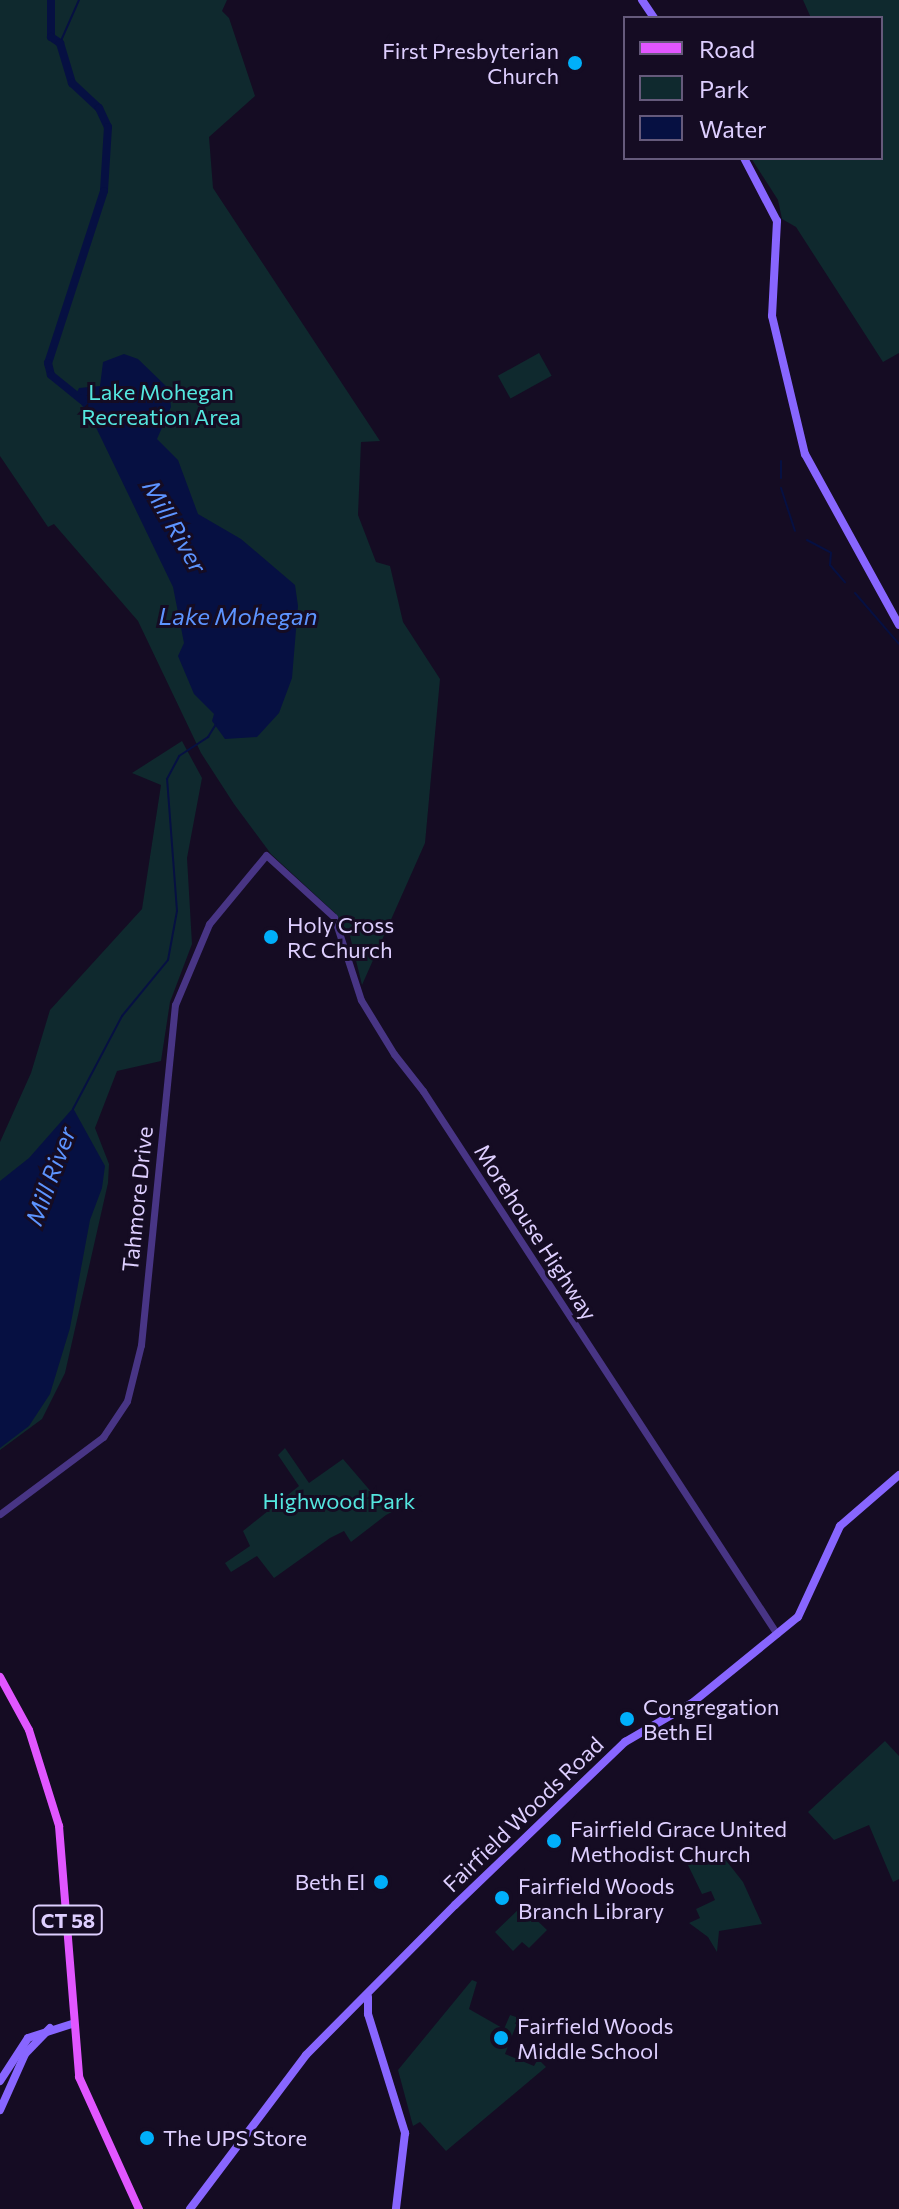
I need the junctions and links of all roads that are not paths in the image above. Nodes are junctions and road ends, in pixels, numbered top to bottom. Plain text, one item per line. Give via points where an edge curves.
1 (745, 160) edge
2 (899, 625) edge
3 (266, 855) joint
4 (899, 1475) edge
5 (0, 1514) edge
6 (777, 1634) junction
7 (0, 1677) edge
8 (368, 1996) junction
9 (347, 2016) junction
10 (72, 2024) junction
11 (371, 2025) junction
12 (50, 2028) junction
13 (0, 2081) edge
14 (0, 2110) edge
15 (139, 2209) edge
16 (190, 2209) edge
17 (396, 2209) edge

1 - 2 main road via 771,204 778,233 774,330 805,454
3 - 5 street, Tahmore Drive via 209,924 175,1005 141,1345 127,1401 103,1437
3 - 6 street, Morehouse Highway via 334,917 361,1000 394,1054
4 - 6 main road, Fairfield Woods Road via 840,1526 809,1601
6 - 8 main road, Fairfield Woods Road via 692,1703 625,1742
7 - 10 main road, CT 58 via 29,1730 59,1826
8 - 9 main road, Fairfield Woods Road
8 - 11 main road
9 - 11 main road
9 - 16 main road, Fairfield Woods Road via 306,2055
10 - 12 main road
10 - 15 main road, CT 58 via 87,2101
11 - 17 main road via 405,2133
12 - 13 main road via 19,2046
12 - 14 main road via 20,2062

